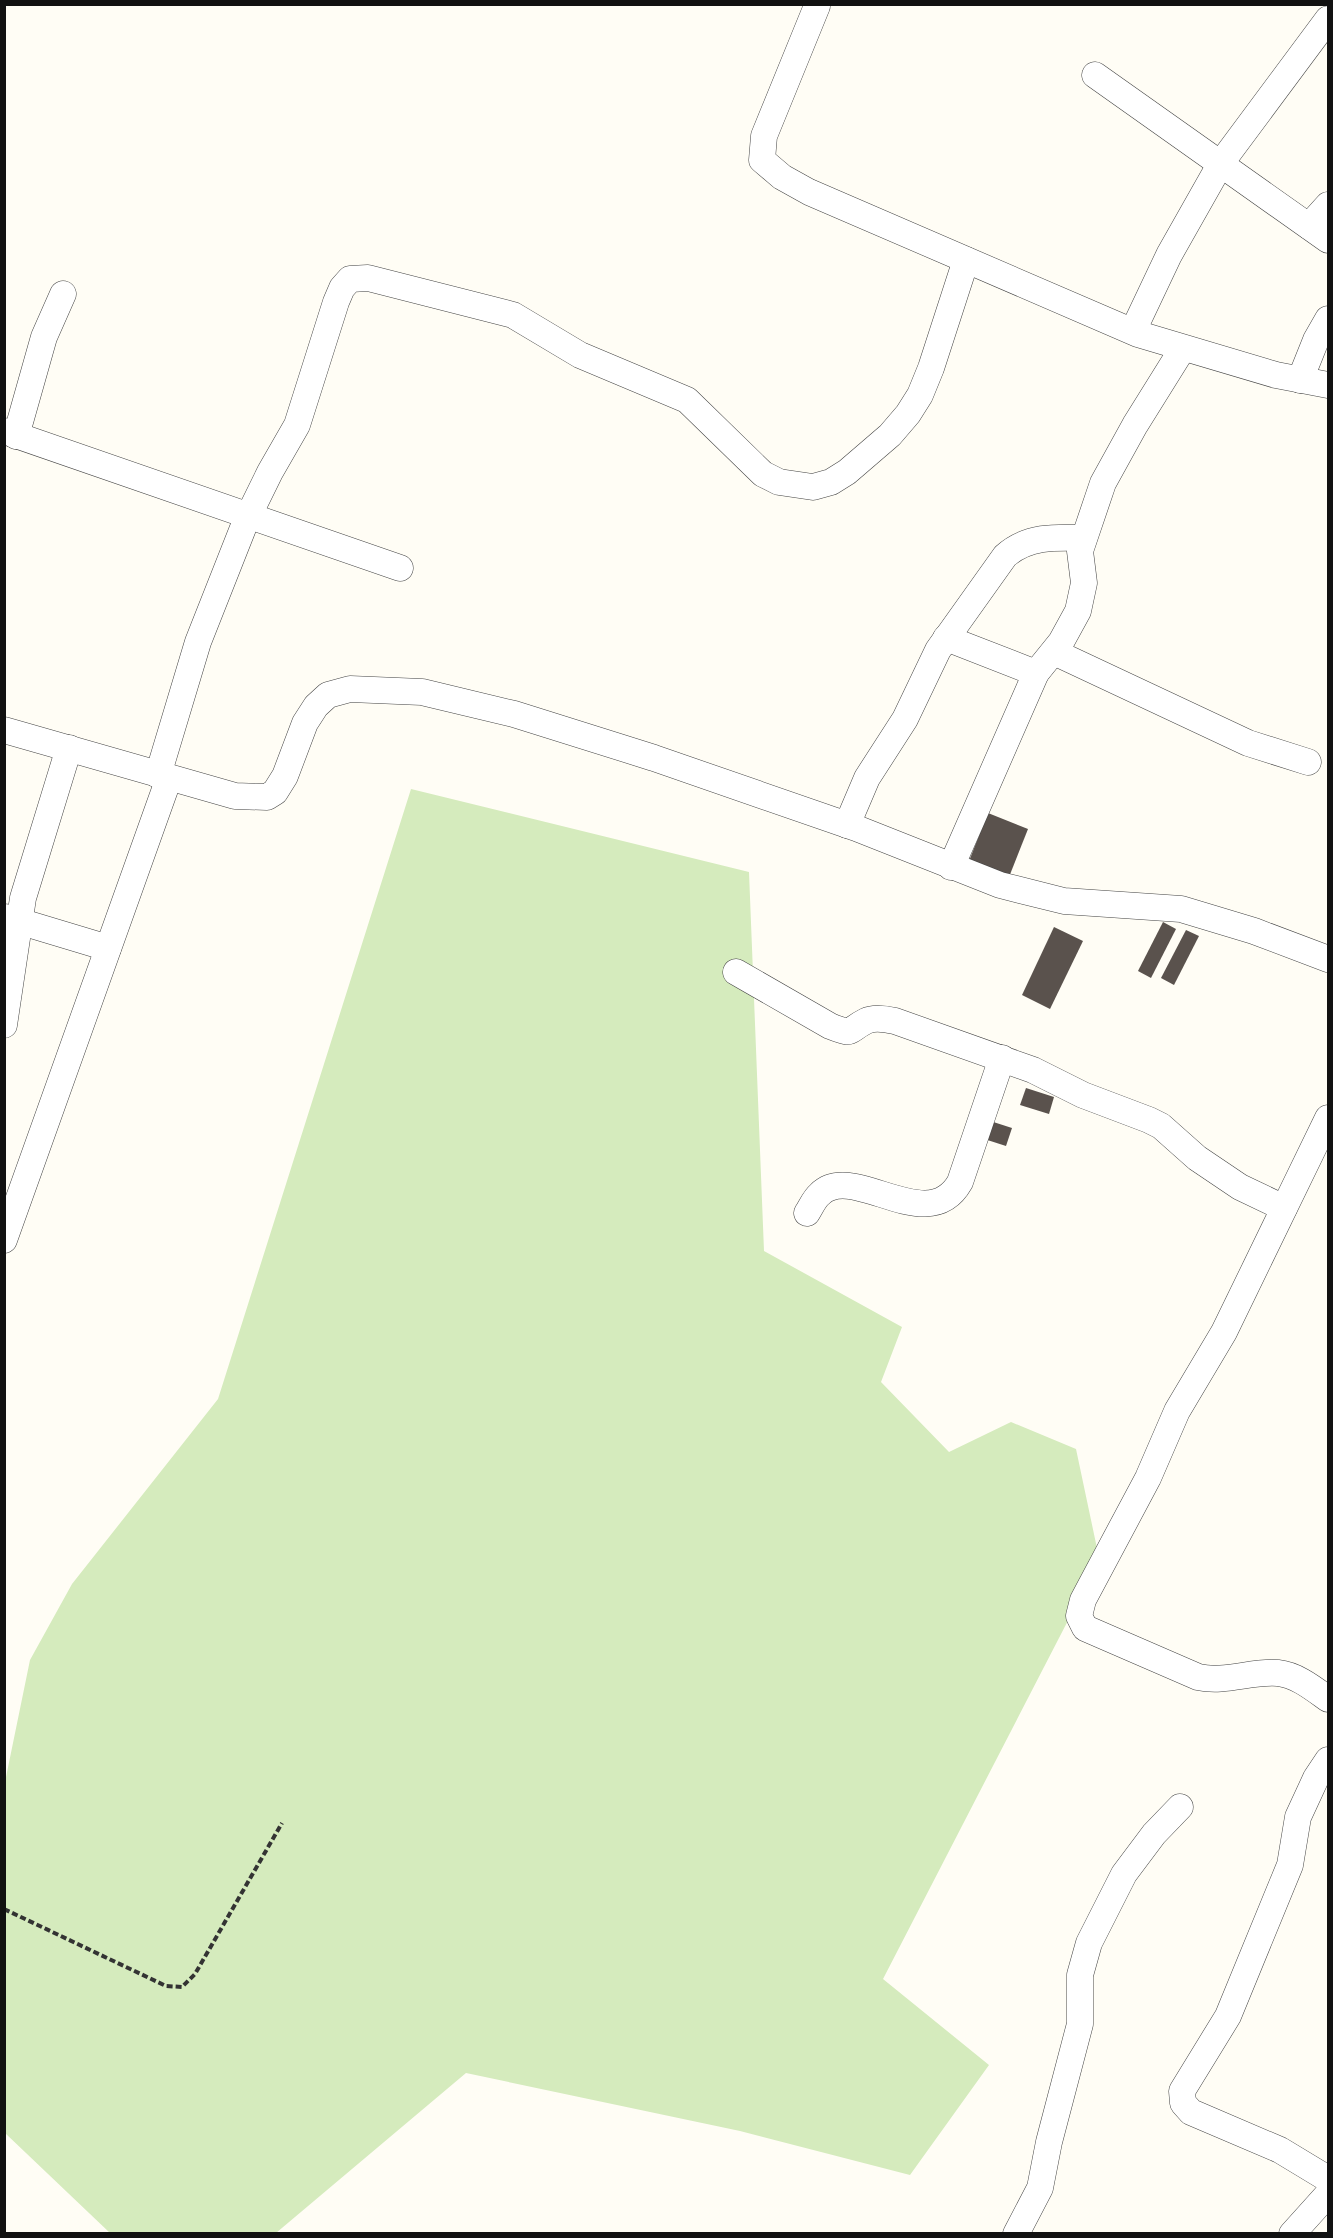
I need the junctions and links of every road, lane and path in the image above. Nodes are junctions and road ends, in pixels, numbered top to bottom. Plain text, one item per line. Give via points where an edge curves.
1 (817, 6) edge
2 (1329, 19) edge
3 (1095, 75) dead end
4 (1221, 163) junction
5 (1329, 205) edge
6 (1319, 233) edge
7 (966, 260) junction
8 (63, 294) dead end
9 (1329, 319) edge
10 (1133, 331) junction
11 (1183, 348) junction
12 (1300, 380) junction
13 (1329, 385) edge
14 (10, 434) edge
15 (249, 515) junction
16 (1083, 538) junction
17 (400, 568) dead end
18 (946, 638) junction
19 (1054, 652) junction
20 (1036, 673) junction
21 (4, 730) edge
22 (69, 748) junction
23 (1308, 762) dead end
24 (164, 776) junction
25 (848, 825) junction
26 (951, 867) junction
27 (12, 919) edge
28 (108, 948) junction
29 (1329, 959) edge
30 (736, 972) dead end
31 (4, 1025) edge
32 (1002, 1058) junction
33 (1329, 1118) edge
34 (1284, 1208) junction
35 (807, 1214) dead end
36 (4, 1240) edge
37 (1329, 1699) edge
38 (1329, 1760) edge
39 (1180, 1807) dead end
40 (282, 1823) dead end
41 (4, 1909) edge
42 (1329, 2179) edge
43 (1329, 2194) edge
44 (1016, 2234) edge
45 (1292, 2234) edge

1 - 7 street via 764,136 762,160 809,192
2 - 4 street
3 - 4 street
4 - 6 street
4 - 10 street via 1169,255
5 - 6 street
7 - 10 street
7 - 15 street via 931,368 909,414 847,472 813,487 779,482 763,474 687,400 580,355 513,315 368,278 350,279 336,302 297,424
8 - 14 street
9 - 12 street via 1316,339
10 - 11 street
11 - 12 street
11 - 16 street via 1113,463
12 - 13 street
14 - 15 street
15 - 17 street
15 - 24 street via 190,665
16 - 18 street via 1038,539 1012,549
16 - 19 street via 1080,567 1084,583 1078,611
18 - 20 street
18 - 25 street via 926,670 905,719 867,778
19 - 20 street
19 - 23 street via 1257,746
20 - 26 street
21 - 22 street
22 - 24 street
22 - 27 street via 23,898
24 - 25 street via 235,796 267,797 285,776 305,723 328,695 350,689 392,689 422,692 524,717
24 - 28 street
25 - 26 street
26 - 29 street via 1000,885 1064,901 1181,909
27 - 28 street
27 - 31 street
28 - 36 street
30 - 32 street via 845,1032 866,1021 895,1020
32 - 34 street via 1161,1126 1197,1158 1240,1187
32 - 35 street via 960,1182 948,1198 928,1204 853,1187 832,1187 820,1193
33 - 34 street
34 - 37 street via 1224,1332 1177,1411 1148,1478 1083,1600 1079,1616 1085,1628 1198,1677 1280,1673
38 - 42 street via 1298,1817 1290,1865 1228,2016 1182,2091 1183,2103 1191,2112 1280,2150
39 - 44 street via 1124,1874 1089,1943 1080,1975 1080,2024 1048,2142 1040,2188
40 - 41 path via 195,1974 182,1987 166,1986
43 - 45 street

